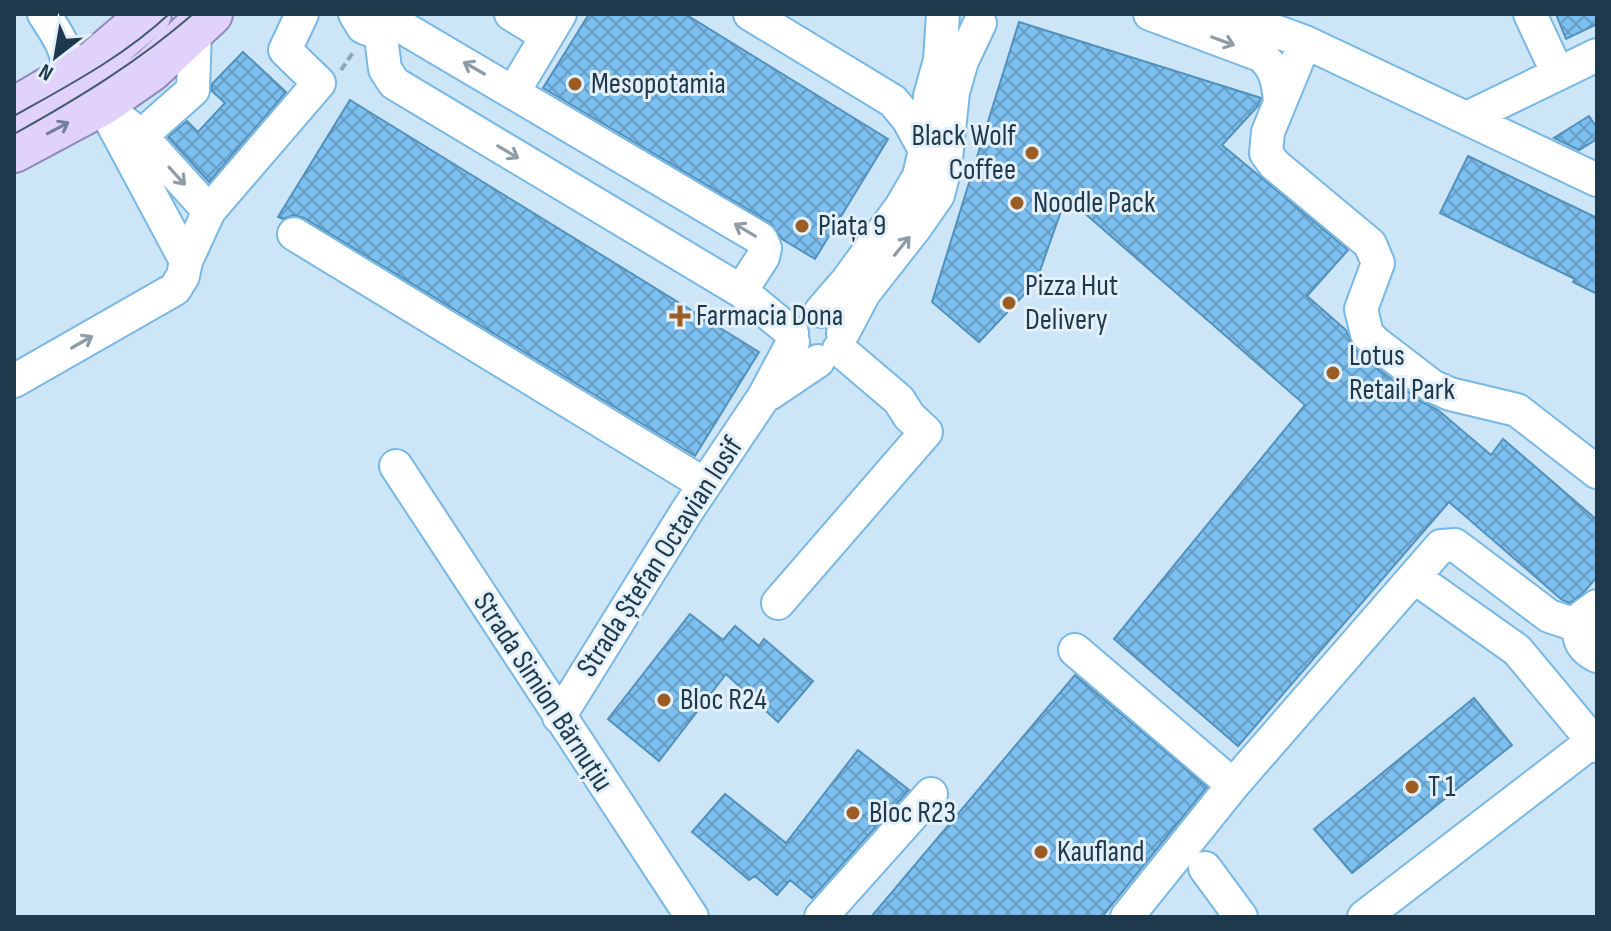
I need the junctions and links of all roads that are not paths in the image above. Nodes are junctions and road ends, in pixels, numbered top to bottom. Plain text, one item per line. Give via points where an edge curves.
1 (44, 14) edge
2 (150, 14) edge
3 (302, 14) edge
4 (511, 14) edge
5 (750, 14) edge
6 (945, 14) edge
7 (1150, 14) edge
8 (1217, 14) edge
9 (1530, 14) edge
10 (379, 19) edge
11 (987, 19) edge
12 (1265, 20) edge
13 (203, 22) edge
14 (554, 25) edge
15 (1305, 42) junction
16 (1597, 55) edge
17 (74, 61) junction
18 (1558, 74) junction
19 (514, 91) junction
20 (1280, 101) junction
21 (102, 104) junction
22 (14, 109) edge
23 (1467, 118) junction
24 (141, 136) junction
25 (925, 150) junction
26 (14, 151) edge
27 (1597, 180) edge
28 (209, 211) junction
29 (294, 234) dead end
30 (186, 261) junction
31 (741, 291) junction
32 (817, 338) junction
33 (14, 381) edge
34 (396, 466) dead end
35 (1597, 472) edge
36 (704, 484) junction
37 (1414, 577) junction
38 (778, 603) dead end
39 (1588, 616) edge
40 (1075, 650) dead end
41 (1597, 656) edge
42 (559, 717) junction
43 (1595, 743) edge
44 (1233, 785) junction
45 (931, 794) dead end
46 (1205, 868) dead end
47 (692, 917) edge
48 (821, 917) edge
49 (1127, 917) edge
50 (1241, 917) edge
51 (1364, 917) edge

1 - 17 street
2 - 17 main road
3 - 28 street via 285,50 319,83
4 - 14 street
5 - 25 street via 893,101
6 - 11 street, Strada Ștefan Octavian Iosif via 959,23
6 - 25 street, Strada Ștefan Octavian Iosif
7 -> 20 street via 1260,55 1276,74
8 - 12 street
9 - 18 street
19 -> 10 street
10 -> 31 street via 385,69 394,83
32 -> 11 street, Strada Ștefan Octavian Iosif via 864,293 938,195 953,92 962,61
12 - 15 street
13 - 21 main road via 151,70
13 - 24 street via 193,90
14 - 19 street
15 - 20 street
15 - 23 street
16 - 18 street
17 - 22 main road
18 - 23 street
31 -> 19 street via 763,257 761,239
20 - 35 street via 1266,153 1376,254 1378,263 1361,309 1367,334 1432,386 1517,410
21 - 24 street
26 -> 21 main road
21 - 30 street
23 - 27 street
24 -> 28 street
25 - 32 street, Strada Ștefan Octavian Iosif via 919,176 847,281
28 - 30 street
29 - 36 street
33 -> 30 street via 175,289
31 - 32 street
32 - 36 street, Strada Ștefan Octavian Iosif via 763,398
32 - 38 street via 892,409 926,432
34 - 42 street, Strada Simion Bărnuțiu
36 - 42 street, Strada Ștefan Octavian Iosif
37 - 39 street via 1441,546 1455,545 1549,616
37 - 43 street via 1517,650
37 - 44 street
39 - 41 street via 1581,644
40 - 44 street
42 - 47 street, Strada Simion Bărnuțiu
43 - 51 street
44 - 49 street
45 - 48 street
46 - 50 street

